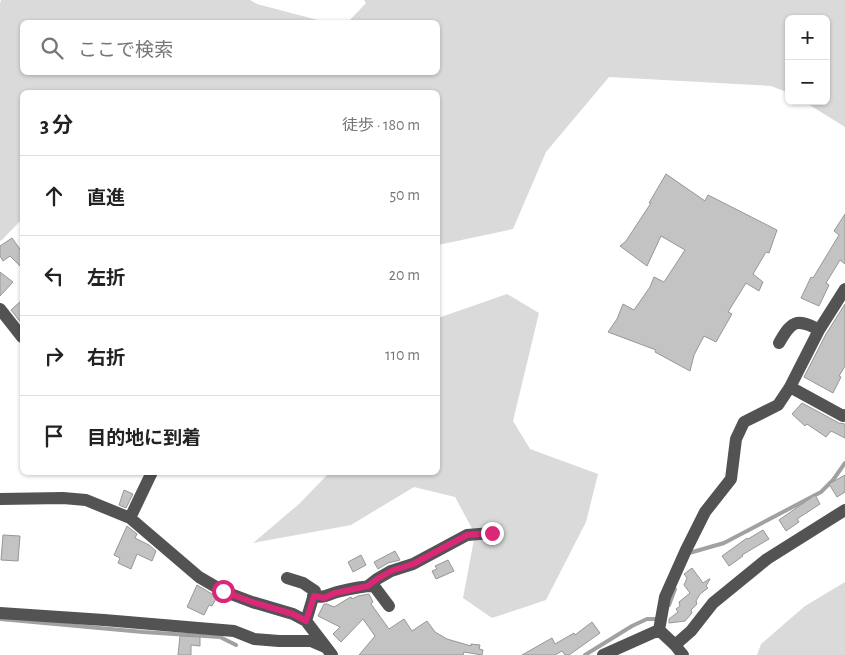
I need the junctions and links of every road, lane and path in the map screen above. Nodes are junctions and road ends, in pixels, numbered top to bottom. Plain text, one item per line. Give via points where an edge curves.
1 (845, 289) edge
2 (0, 308) edge
3 (819, 330) junction
4 (20, 334) edge
5 (779, 343) dead end
6 (790, 387) junction
7 (845, 415) edge
8 (151, 475) edge
9 (0, 499) edge
10 (845, 510) edge
11 (130, 518) junction
12 (492, 533) dead end
13 (287, 578) dead end
14 (368, 586) junction
15 (314, 596) junction
16 (388, 606) dead end
17 (0, 613) edge
18 (306, 621) junction
19 (659, 630) junction
20 (679, 650) edge
21 (330, 652) edge
22 (603, 655) edge

1 - 3 street
2 - 4 street
3 - 5 street via 792,324
3 - 6 street
6 - 7 street
6 - 19 street via 778,405 744,422 736,439 731,480 704,512 665,597
8 - 11 street
9 - 11 street via 86,500
10 - 20 street via 767,559 720,596 690,631
11 - 18 street via 207,582 223,591
12 - 14 street via 467,535 413,564 391,571
13 - 15 street via 315,591
14 - 15 street via 324,598
14 - 16 street via 374,586
15 - 18 street
17 - 21 street via 234,631 254,639 311,641
18 - 21 street
19 - 20 street
19 - 22 street

